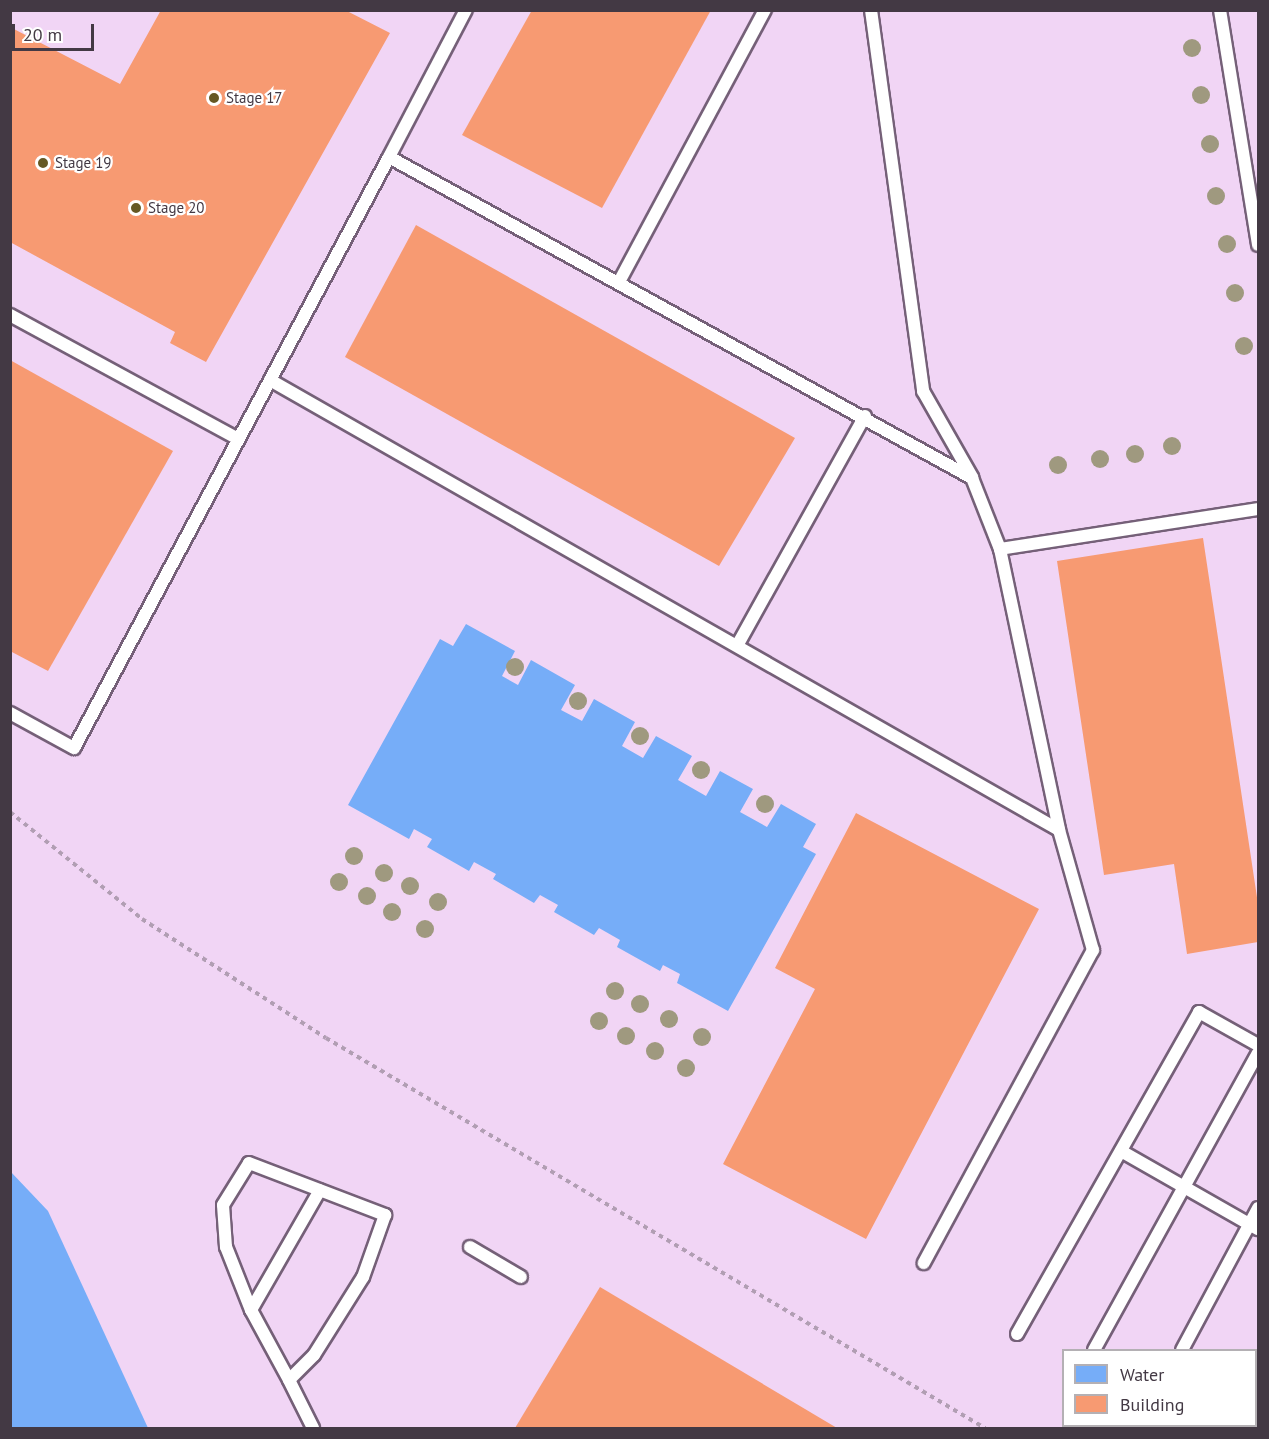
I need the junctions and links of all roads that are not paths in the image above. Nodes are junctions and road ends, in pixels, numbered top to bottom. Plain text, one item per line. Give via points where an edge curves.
1 (765, 10) edge
2 (871, 10) edge
3 (1220, 10) edge
4 (463, 12) edge
5 (389, 156) junction
6 (1258, 245) edge
7 (619, 282) junction
8 (10, 315) edge
9 (270, 380) junction
10 (865, 416) junction
11 (238, 439) junction
12 (972, 478) junction
13 (1258, 509) edge
14 (1000, 549) junction
15 (738, 644) junction
16 (10, 713) edge
17 (1059, 830) junction
18 (1258, 1045) edge
19 (1258, 1053) edge
20 (1121, 1151) junction
21 (1185, 1187) junction
22 (320, 1190) junction
23 (1258, 1209) edge
24 (1254, 1227) edge
25 (470, 1247) dead end
26 (924, 1263) dead end
27 (521, 1277) dead end
28 (251, 1310) junction
29 (1017, 1334) dead end
30 (1095, 1349) edge
31 (1183, 1349) edge
32 (289, 1380) junction
33 (313, 1428) edge

1 - 7 lane
2 - 12 lane via 923,391
3 - 6 lane
4 - 5 lane
5 - 7 lane
5 - 9 lane
7 - 10 lane
8 - 11 lane
9 - 11 lane
9 - 15 lane
10 - 12 lane
10 - 15 lane
11 - 16 lane via 74,748
12 - 14 lane
13 - 14 lane
14 - 17 lane
15 - 17 lane
17 - 26 lane via 1093,950
18 - 20 lane via 1199,1012
19 - 21 lane
20 - 21 lane
20 - 29 lane
21 - 24 lane
21 - 30 lane
22 - 28 lane
22 - 28 lane via 249,1163 223,1205 226,1247
22 - 32 lane via 385,1215 363,1277 315,1355
23 - 24 lane
24 - 31 lane
25 - 27 lane
28 - 32 lane
32 - 33 lane

